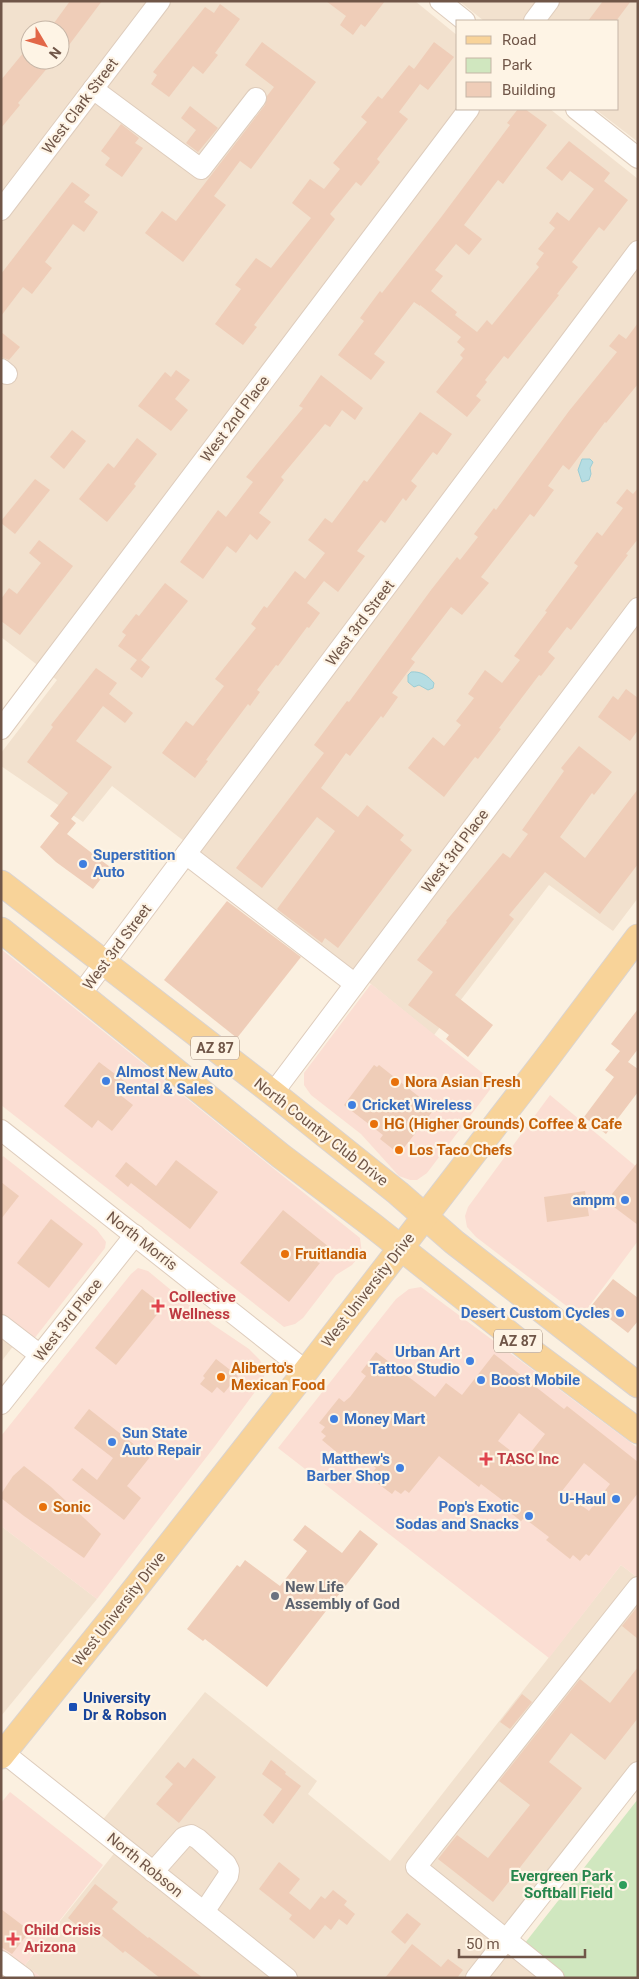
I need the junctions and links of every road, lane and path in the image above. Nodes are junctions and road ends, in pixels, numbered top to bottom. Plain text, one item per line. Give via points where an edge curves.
1 (160, 1) edge
2 (440, 1) edge
3 (549, 1) edge
4 (464, 20) edge
5 (535, 20) edge
6 (93, 89) junction
7 (256, 98) dead end
8 (468, 110) edge
9 (577, 110) edge
10 (638, 158) edge
11 (1, 210) edge
12 (638, 251) edge
13 (638, 608) edge
14 (1, 729) edge
15 (186, 854) junction
16 (1, 883) edge
17 (1, 930) edge
18 (638, 937) edge
19 (105, 963) junction
20 (354, 984) junction
21 (81, 994) junction
22 (272, 1093) junction
23 (1, 1130) edge
24 (425, 1217) junction
25 (135, 1235) junction
26 (401, 1248) junction
27 (1, 1325) edge
28 (40, 1355) junction
29 (306, 1371) junction
30 (638, 1386) edge
31 (1, 1404) edge
32 (638, 1432) edge
33 (638, 1587) edge
34 (3, 1755) edge
35 (638, 1772) edge
36 (153, 1872) junction
37 (204, 1912) junction
38 (506, 1940) junction
39 (1, 1960) edge
40 (24, 1978) edge
41 (287, 1978) edge
42 (476, 1978) edge
43 (554, 1978) edge

1 - 6 street, West Clark Street
2 - 4 street
3 - 5 street
6 - 7 street via 201,169
6 - 11 street, West Clark Street
8 - 14 street, West 2nd Place
9 - 10 street
12 - 15 street, West 3rd Street
13 - 20 street, West 3rd Place
15 - 19 street, West 3rd Street
15 - 20 street
16 - 19 main road, North Country Club Drive / AZ 87
17 - 21 main road, AZ 87
18 - 24 main road, West University Drive
19 - 21 street, West 3rd Street
19 - 22 main road, North Country Club Drive / AZ 87
20 - 22 street, West 3rd Place
21 - 26 main road, AZ 87 via 281,1156
22 - 24 main road, North Country Club Drive / AZ 87
23 - 25 street, North Morris
24 - 26 main road, West University Drive
24 - 30 main road, North Country Club Drive / AZ 87
25 - 28 street, West 3rd Place
25 - 29 street, North Morris
26 - 29 main road, West University Drive
26 - 32 main road, AZ 87
27 - 28 street
28 - 31 street, West 3rd Place
29 - 34 main road, West University Drive
33 - 38 street via 416,1867
34 - 36 street, North Robson
35 - 38 street
36 - 37 street, North Robson
36 - 37 street via 184,1837 191,1835 198,1839 229,1870
37 - 41 street, North Robson
38 - 42 street
38 - 43 street
39 - 40 street

